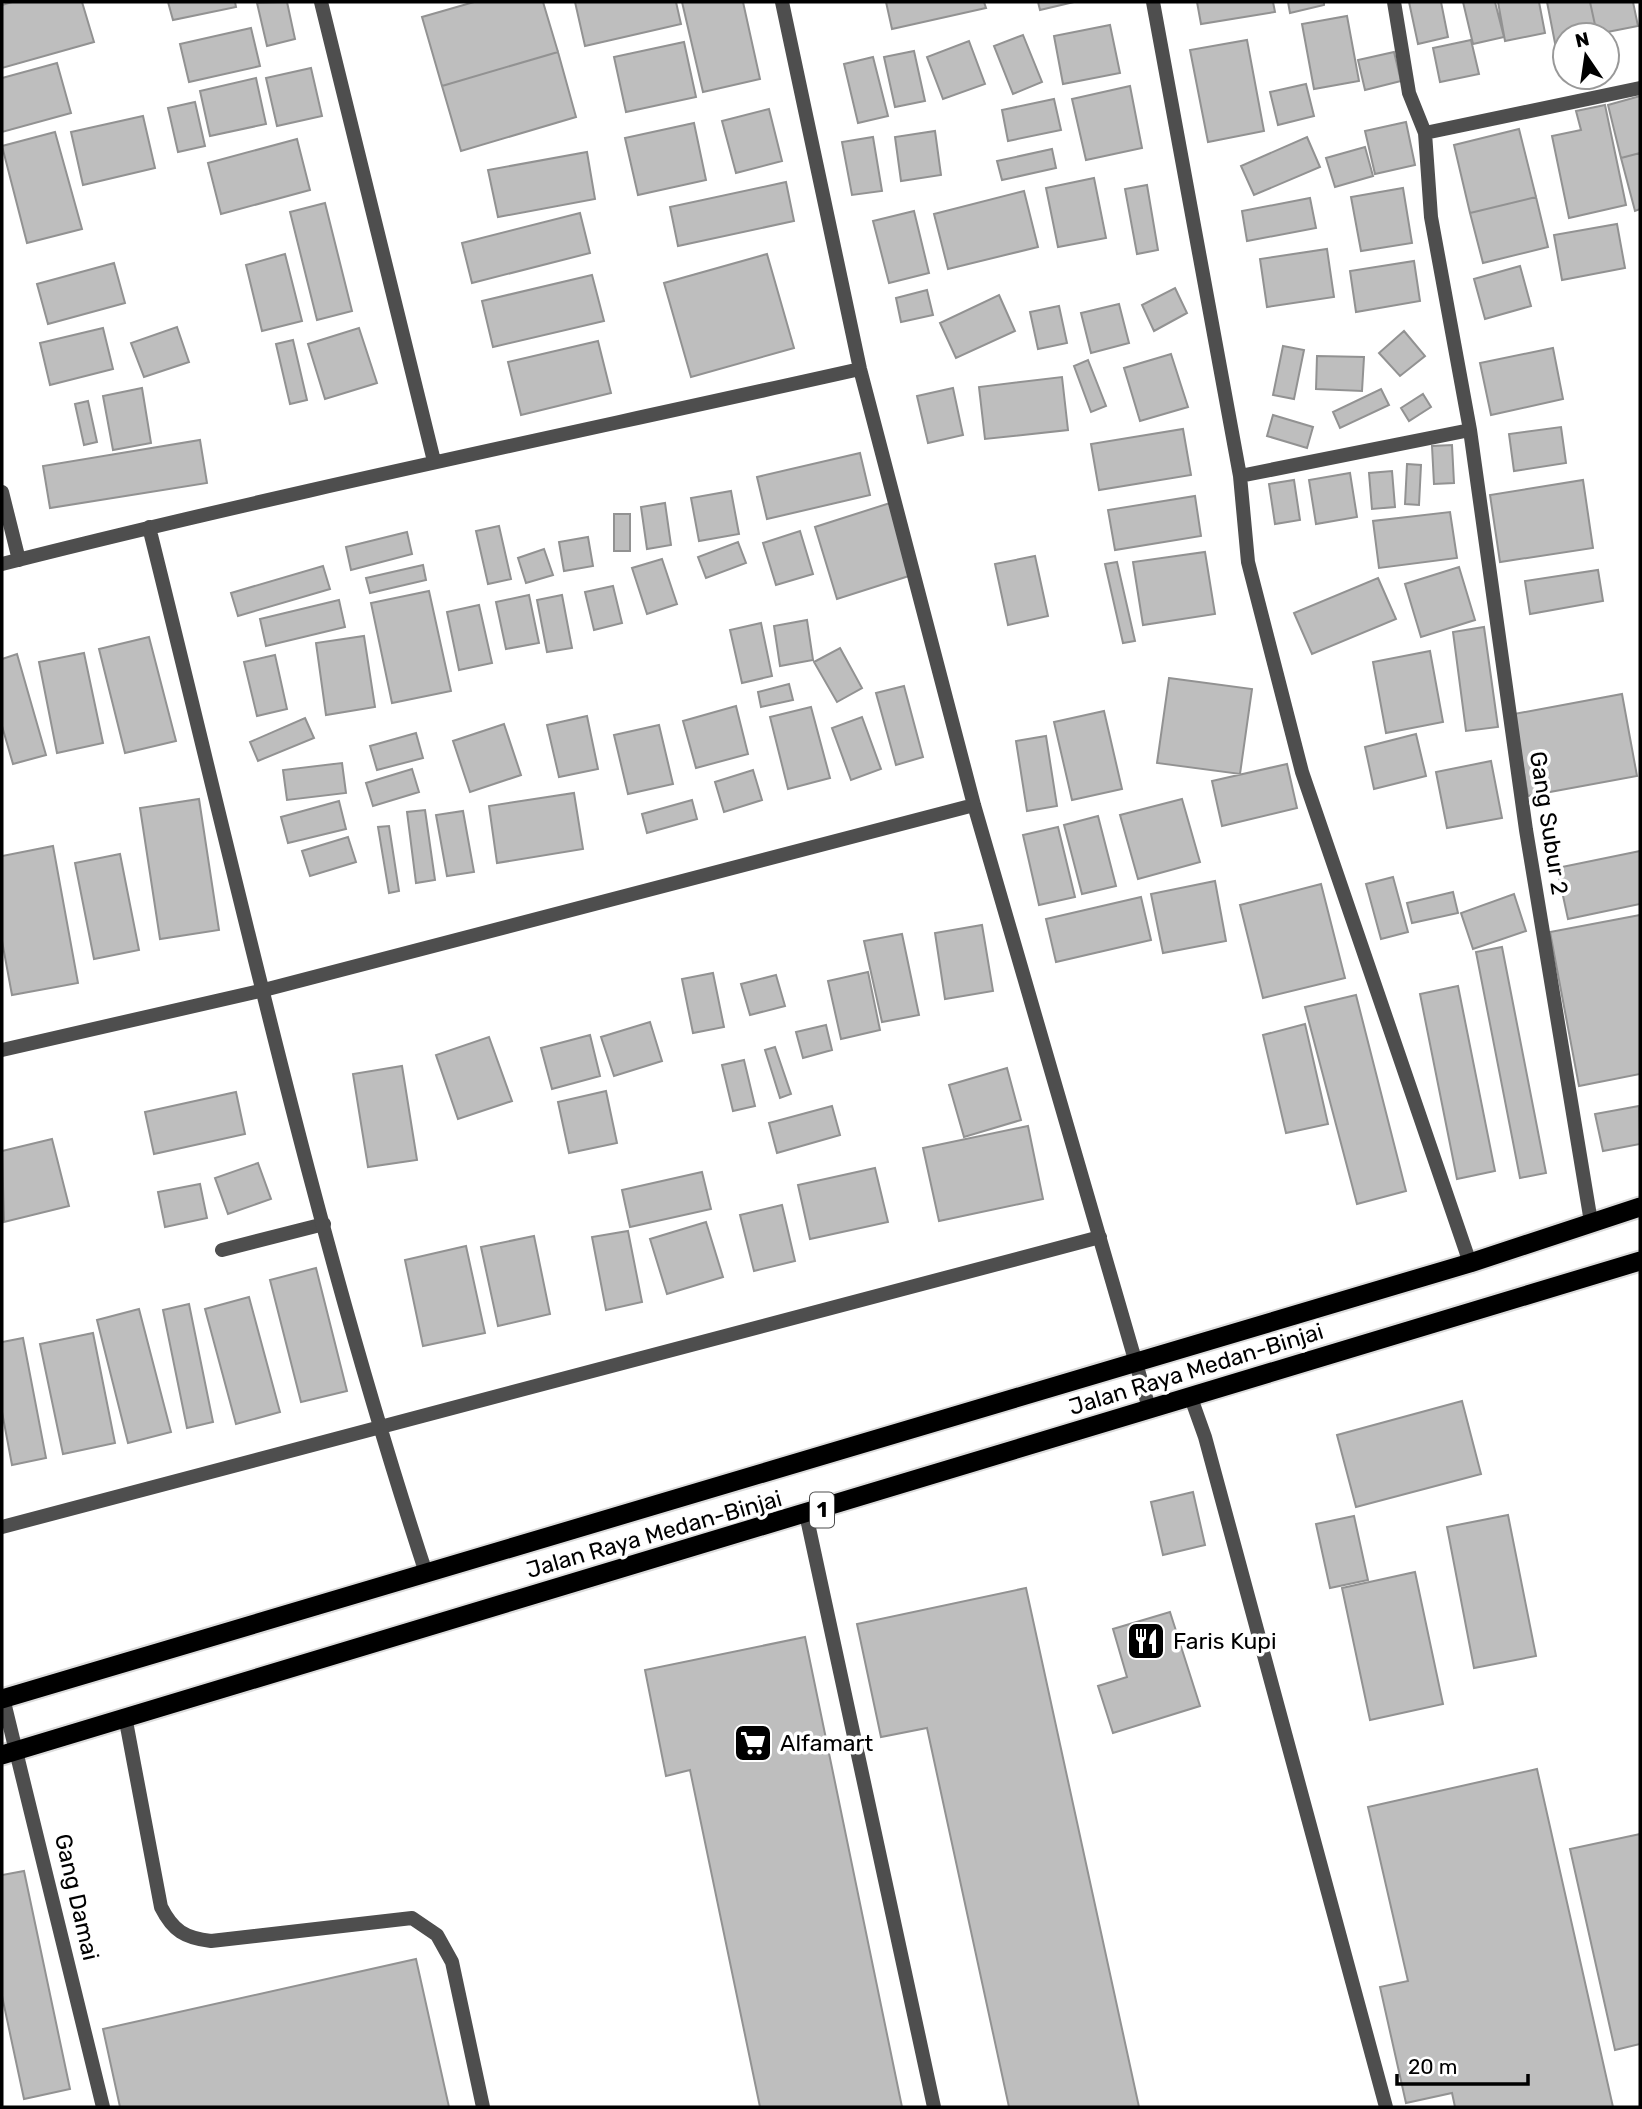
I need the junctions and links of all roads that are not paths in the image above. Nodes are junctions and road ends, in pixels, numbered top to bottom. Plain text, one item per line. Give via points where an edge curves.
1 (321, 2) edge
2 (782, 2) edge
3 (1153, 2) edge
4 (1394, 2) edge
5 (1640, 89) edge
6 (1425, 133) junction
7 (860, 369) junction
8 (1470, 430) junction
9 (434, 461) junction
10 (1240, 476) junction
11 (2, 492) edge
12 (149, 527) junction
13 (19, 560) junction
14 (2, 564) edge
15 (974, 805) junction
16 (264, 990) junction
17 (2, 1050) edge
18 (1640, 1207) edge
19 (1591, 1222) junction
20 (324, 1224) junction
21 (1100, 1237) junction
22 (222, 1250) dead end
23 (1640, 1261) edge
24 (1470, 1263) junction
25 (1135, 1361) junction
26 (1190, 1395) junction
27 (1149, 1408) junction
28 (378, 1428) junction
29 (806, 1514) junction
30 (2, 1527) edge
31 (426, 1573) junction
32 (3, 1698) edge
33 (125, 1716) junction
34 (10, 1752) edge
35 (103, 2107) edge
36 (483, 2107) edge
37 (934, 2107) edge
38 (1387, 2107) edge

1 - 9 street
2 - 7 street
3 - 10 street
4 - 6 street, Gang Subur 2 via 1409,93
5 - 6 street
6 - 8 street, Gang Subur 2 via 1431,217
7 - 9 street
7 - 15 street
8 - 10 street
8 - 19 street, Gang Subur 2 via 1526,830
9 - 12 street
10 - 24 street via 1248,562 1302,772
11 - 13 street
12 - 13 street
12 - 16 street
13 - 14 street
15 - 16 street
15 - 21 street
16 - 17 street
16 - 20 street
18 - 19 highway, Jalan Raya Medan-Binjai / 1
19 - 24 highway, Jalan Raya Medan-Binjai / 1
20 - 22 street
20 - 28 street
21 - 25 street
21 - 28 street
23 - 26 highway, Jalan Raya Medan-Binjai / 1
24 - 25 highway, Jalan Raya Medan-Binjai / 1
25 - 27 street
25 - 31 highway, Jalan Raya Medan-Binjai / 1
26 - 27 highway, Jalan Raya Medan-Binjai / 1
26 - 38 street
27 - 29 highway, Jalan Raya Medan-Binjai / 1
28 - 30 street
28 - 31 street
29 - 33 highway, Jalan Raya Medan-Binjai / 1
29 - 37 street
31 - 32 highway, Jalan Raya Medan-Binjai / 1
32 - 34 street, Gang Damai
33 - 34 highway, Jalan Raya Medan-Binjai / 1
33 - 36 street via 161,1908 170,1926 188,1939 212,1941 412,1919 437,1935 452,1962
34 - 35 street, Gang Damai

